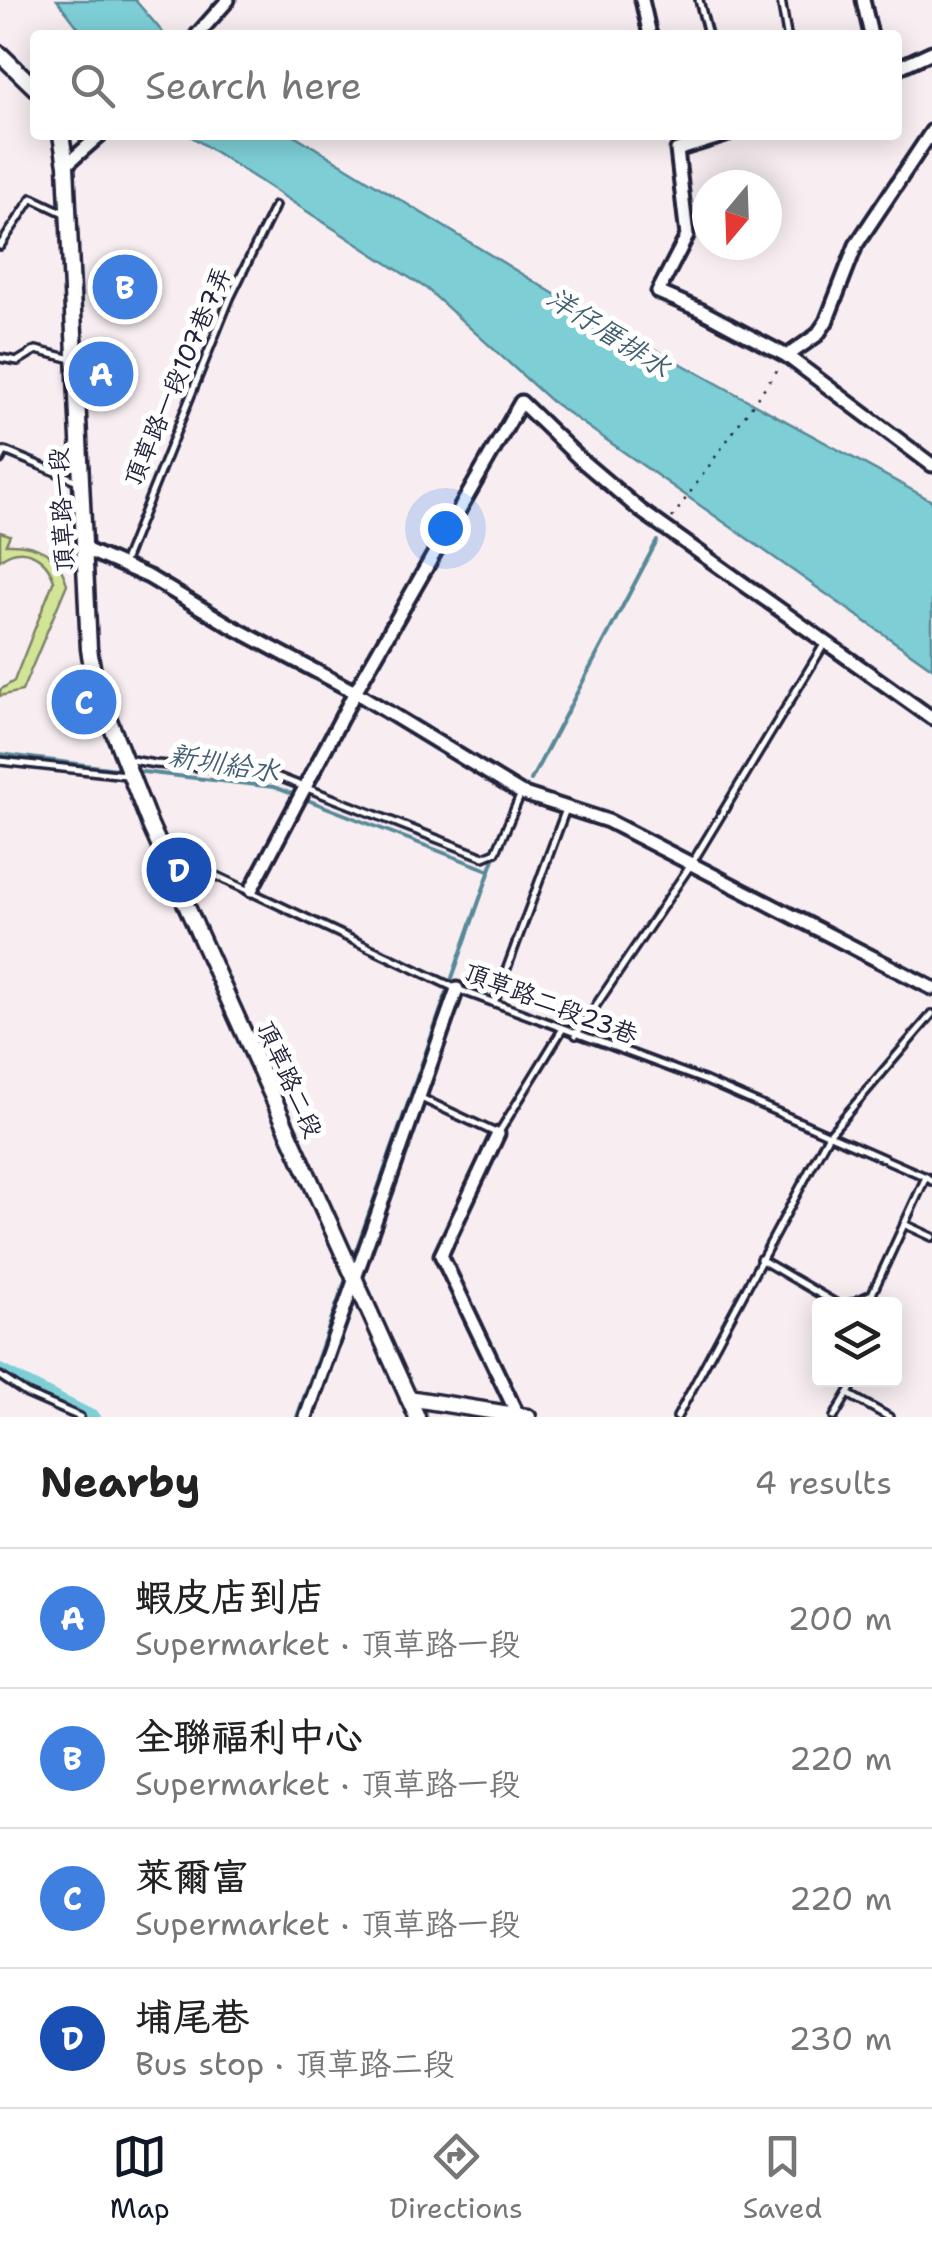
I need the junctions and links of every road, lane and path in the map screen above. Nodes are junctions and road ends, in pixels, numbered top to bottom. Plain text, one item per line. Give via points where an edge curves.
1 (228, 0) edge
2 (642, 0) edge
3 (699, 0) edge
4 (781, 0) edge
5 (863, 0) edge
6 (201, 30) edge
7 (649, 30) edge
8 (707, 30) edge
9 (787, 30) edge
10 (869, 30) edge
11 (932, 52) edge
12 (0, 54) edge
13 (902, 66) edge
14 (30, 83) edge
15 (932, 131) edge
16 (62, 140) edge
17 (94, 140) edge
18 (710, 140) edge
19 (66, 165) junction
20 (275, 206) dead end
21 (66, 214) junction
22 (0, 246) edge
23 (787, 356) junction
24 (0, 358) edge
25 (76, 360) junction
26 (0, 460) edge
27 (932, 465) edge
28 (82, 483) junction
29 (665, 528) junction
30 (87, 550) junction
31 (123, 564) junction
32 (825, 644) junction
33 (355, 692) junction
34 (932, 718) edge
35 (124, 759) junction
36 (0, 761) edge
37 (130, 776) junction
38 (305, 785) junction
39 (521, 794) junction
40 (567, 806) junction
41 (692, 863) junction
42 (168, 866) junction
43 (251, 890) junction
44 (932, 988) edge
45 (457, 990) junction
46 (494, 1003) junction
47 (932, 1014) edge
48 (562, 1030) junction
49 (576, 1035) junction
50 (419, 1097) junction
51 (498, 1134) junction
52 (828, 1136) junction
53 (929, 1179) edge
54 (904, 1224) junction
55 (932, 1237) edge
56 (760, 1259) junction
57 (354, 1279) junction
58 (825, 1297) edge
59 (865, 1297) edge
60 (0, 1376) edge
61 (852, 1387) edge
62 (848, 1394) junction
63 (408, 1398) junction
64 (518, 1416) edge
65 (80, 1417) edge
66 (306, 1417) edge
67 (417, 1417) edge
68 (528, 1417) edge
69 (678, 1417) edge
70 (834, 1417) edge
71 (889, 1417) edge

1 - 6 street
2 - 7 street
3 - 8 lane
4 - 9 lane
5 - 10 street
11 - 13 street
12 - 14 street
15 - 23 street via 856,245 817,335
16 - 19 street, 頂草路一段
17 - 19 street
18 - 23 street via 677,150 687,236 658,292
19 - 21 street, 頂草路一段
20 - 31 lane, 頂草路一段107巷7弄 via 230,298
21 - 22 lane via 32,198
21 - 25 street, 頂草路一段
23 - 27 street
23 - 29 path
24 - 25 lane via 18,361 36,350
25 - 28 street, 頂草路一段
26 - 28 lane via 6,451
28 - 30 street, 頂草路一段
29 - 32 street
29 - 33 street via 521,402
30 - 31 street
30 - 35 street, 頂草路一段 via 91,666
31 - 33 street
32 - 34 street
32 - 41 lane
33 - 38 street
33 - 39 street
35 - 37 street, 頂草路二段
35 - 38 lane via 264,771
36 - 37 lane
37 - 42 street, 頂草路二段
38 - 39 lane via 484,857 496,852
38 - 43 street
39 - 40 street
40 - 41 street
40 - 46 lane
41 - 44 street
41 - 49 lane
42 - 43 lane, 頂草路二段23巷 via 183,860
42 - 57 street, 頂草路二段
43 - 45 lane, 頂草路二段23巷
45 - 46 lane, 頂草路二段23巷
45 - 50 street
46 - 48 lane, 頂草路二段23巷
47 - 52 lane
48 - 49 lane, 頂草路二段23巷
48 - 51 lane
49 - 52 lane, 頂草路二段23巷
50 - 51 lane
50 - 57 street
51 - 64 street via 440,1254
52 - 53 lane, 頂草路二段23巷
52 - 56 lane
53 - 54 lane
54 - 55 lane
54 - 59 lane
56 - 58 lane
56 - 69 lane
57 - 63 street, 頂草路二段
57 - 66 street
60 - 65 lane
61 - 62 lane
62 - 70 lane
62 - 71 lane
63 - 64 street
63 - 67 street, 頂草路二段
64 - 68 street

